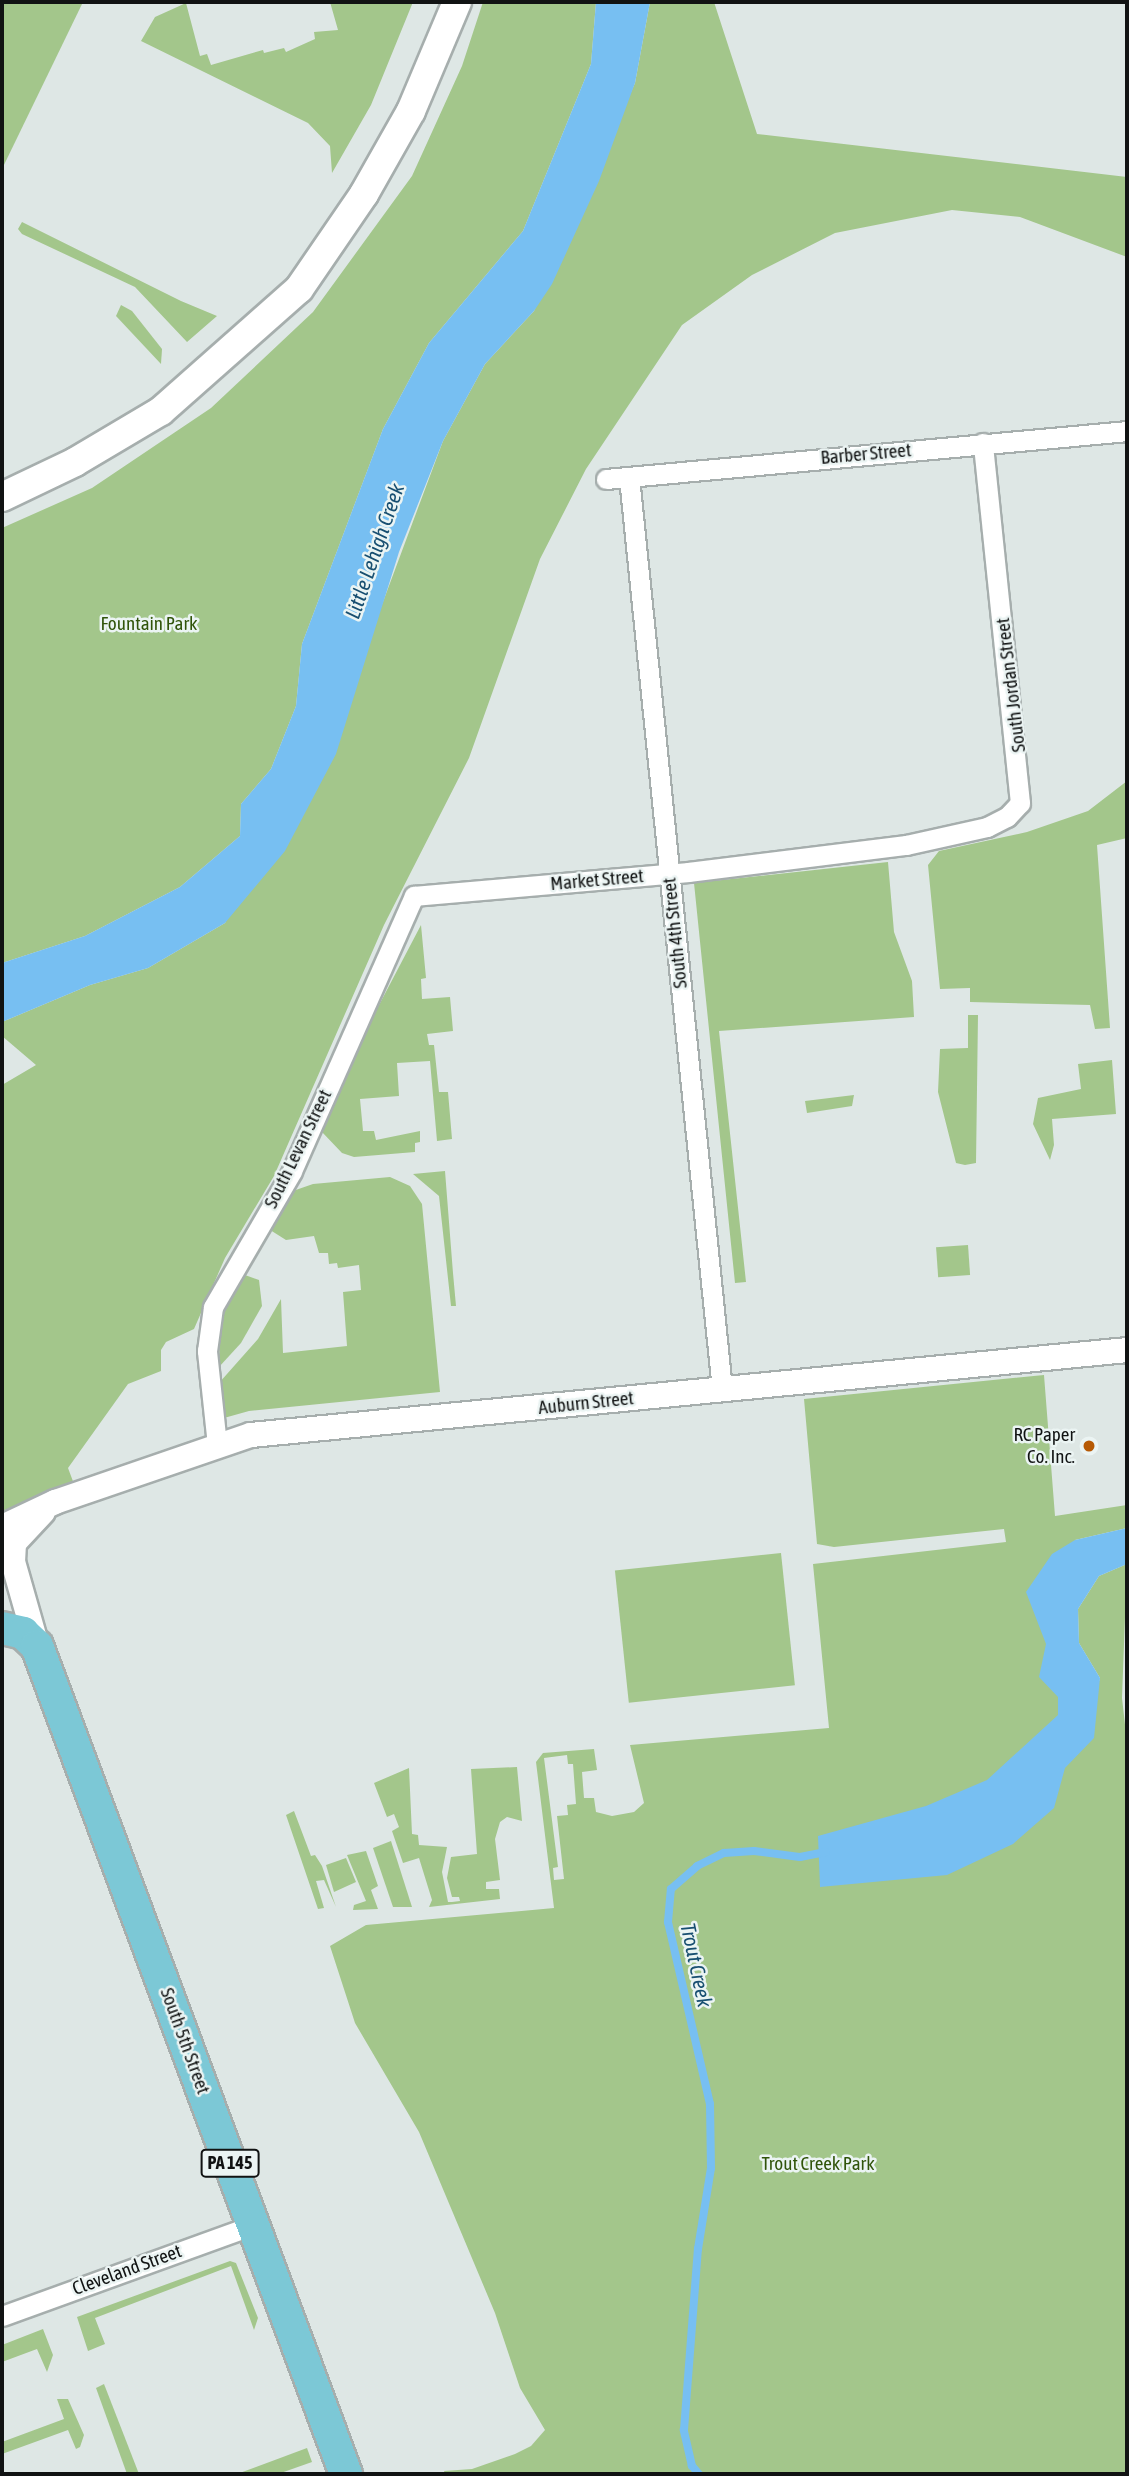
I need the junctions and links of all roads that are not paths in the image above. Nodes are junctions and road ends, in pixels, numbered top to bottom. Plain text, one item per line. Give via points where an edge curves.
1 (457, 2) edge
2 (1127, 431) edge
3 (983, 443) junction
4 (629, 477) junction
5 (606, 479) dead end
6 (2, 497) edge
7 (906, 845) joint
8 (669, 874) junction
9 (414, 896) joint
10 (1127, 1350) edge
11 (722, 1390) junction
12 (217, 1445) junction
13 (55, 1503) junction
14 (2, 1527) edge
15 (2, 1628) edge
16 (37, 1646) junction
17 (253, 2225) junction
18 (2, 2316) edge
19 (346, 2474) edge

1 - 6 main road via 411,111 364,194 299,289 161,411 75,462
2 - 3 street, Barber Street
3 - 4 street, Barber Street
3 - 7 street, South Jordan Street via 1020,803 1007,817 987,827
4 - 5 street, Barber Street
4 - 8 street, South 4th Street
7 - 8 street, Market Street
8 - 9 street, Market Street
8 - 11 street, South 4th Street
9 - 12 street, South Levan Street via 292,1171 213,1307 207,1352
10 - 11 street, Auburn Street
11 - 12 street, Auburn Street via 251,1435
12 - 13 street, Auburn Street
13 - 14 street, Auburn Street
13 - 16 street, Auburn Street via 14,1543 15,1585
15 - 16 main road via 23,1633
16 - 17 main road, South 5th Street / PA 145
17 - 18 street, Cleveland Street
17 - 19 main road, South 5th Street / PA 145

